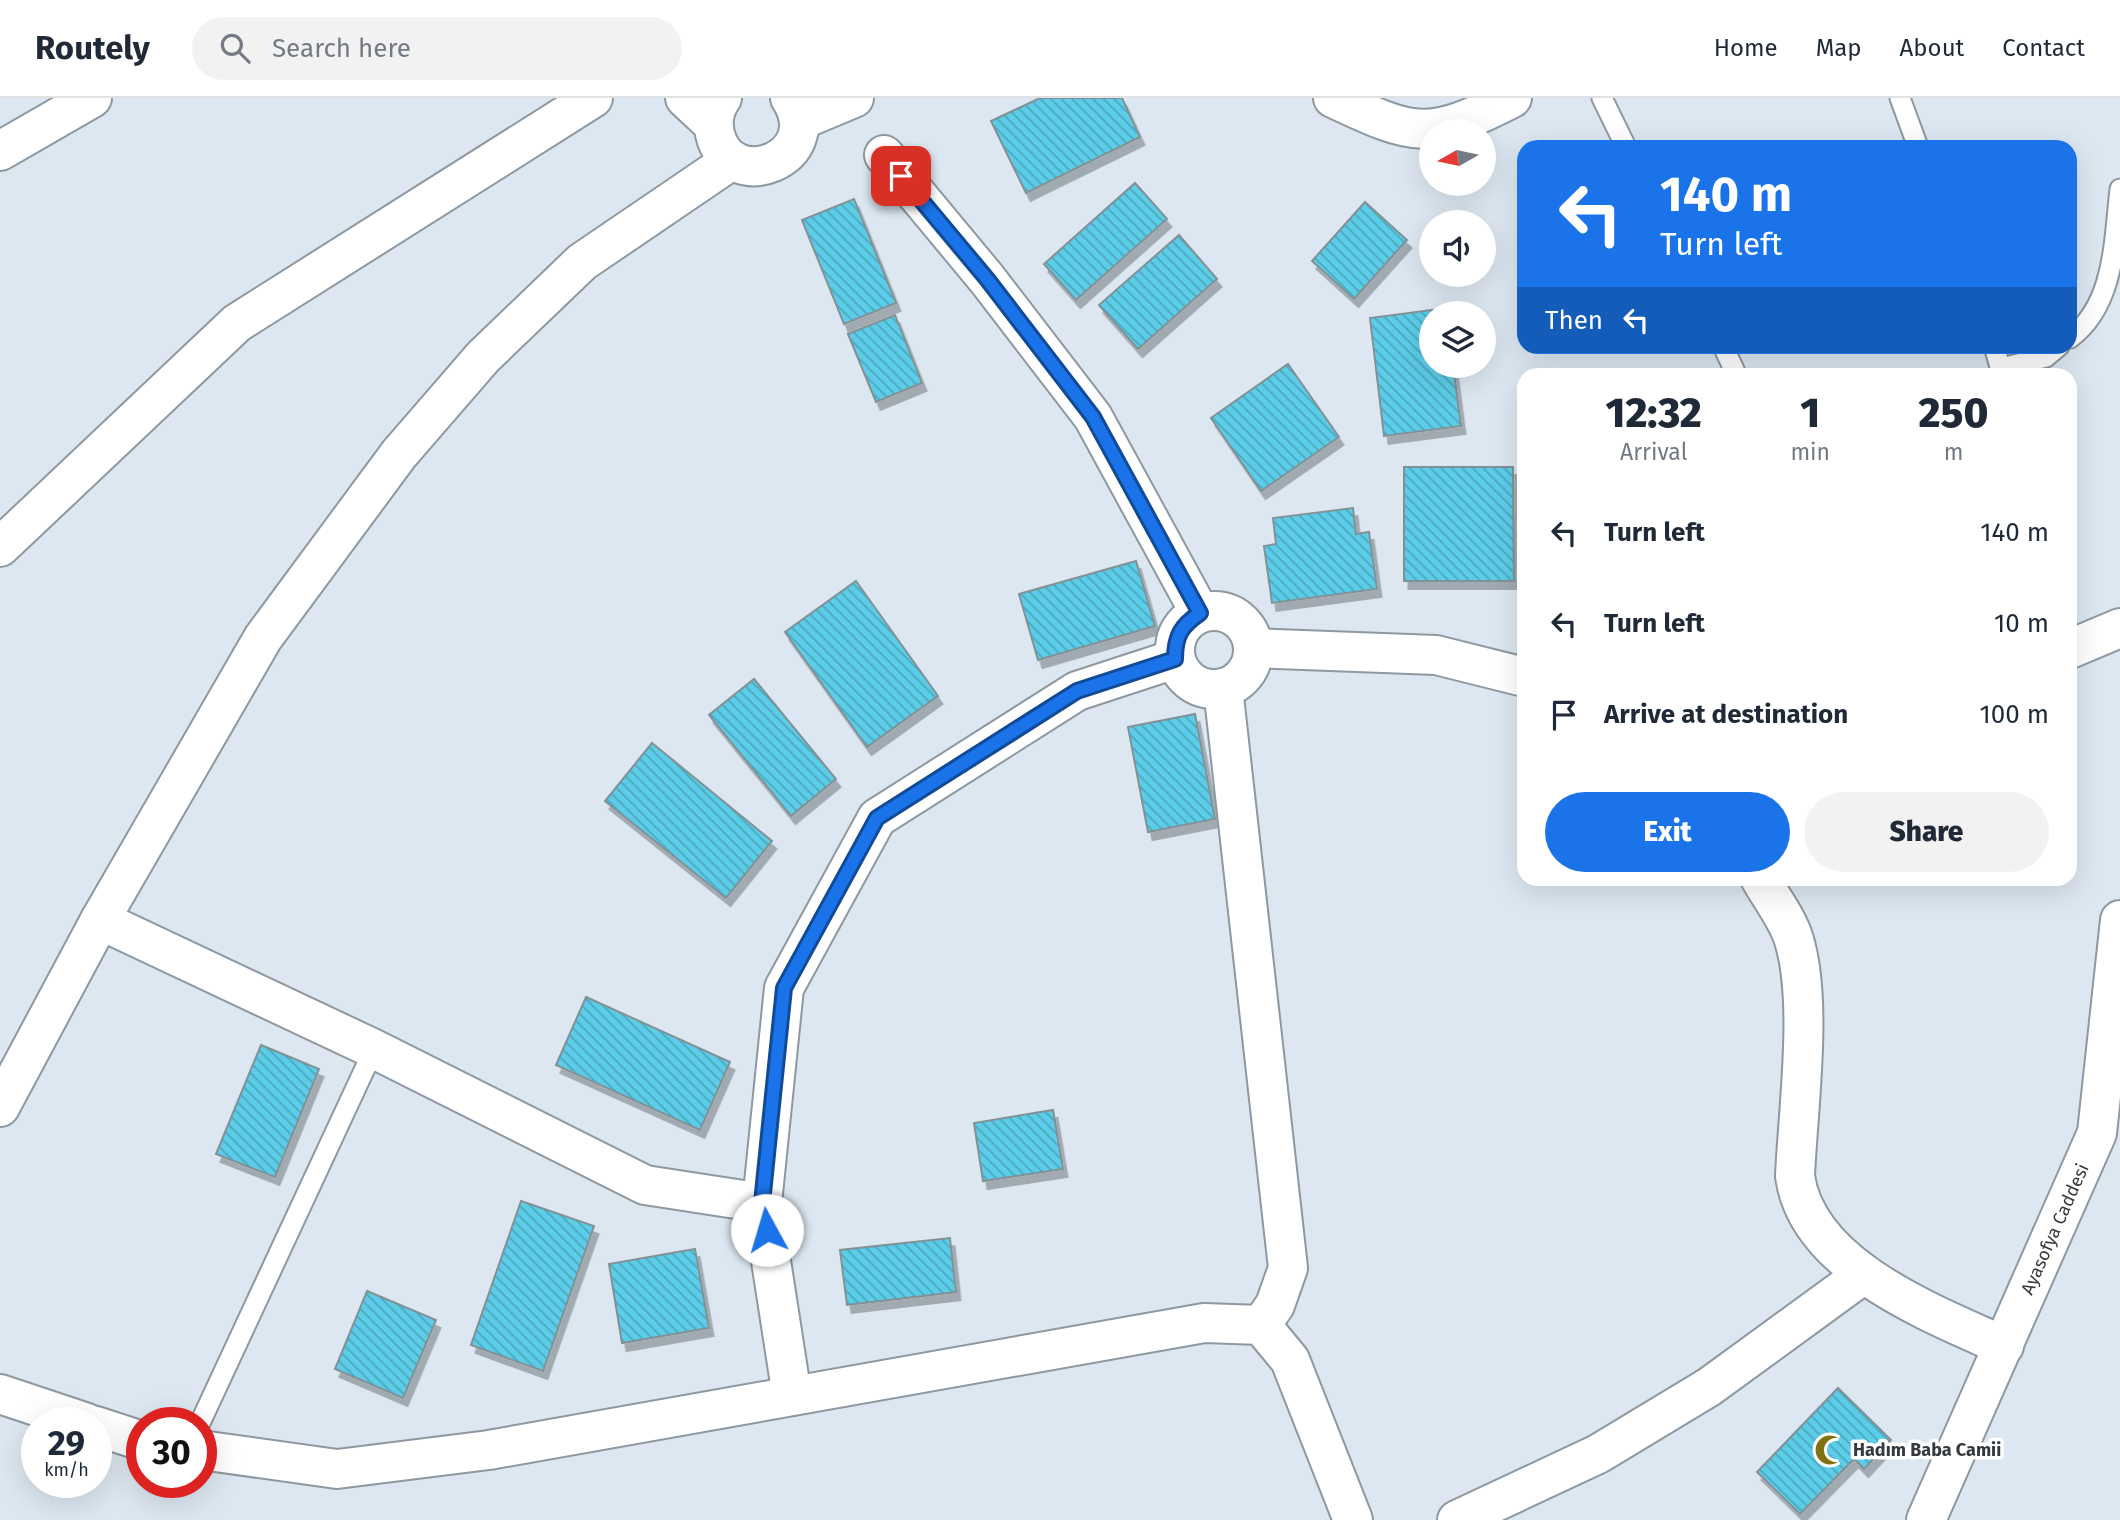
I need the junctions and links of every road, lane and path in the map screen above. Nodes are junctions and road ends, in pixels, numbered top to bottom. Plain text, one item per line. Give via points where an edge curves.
1 (92, 98) edge
2 (593, 98) edge
3 (685, 98) edge
4 (854, 98) edge
5 (1333, 98) edge
6 (1511, 98) edge
7 (1602, 98) edge
8 (1900, 98) edge
9 (793, 104) edge
10 (717, 111) edge
11 (1623, 140) edge
12 (1915, 140) edge
13 (0, 151) edge
14 (884, 155) dead end
15 (732, 160) junction
16 (2120, 190) edge
17 (2077, 333) edge
18 (2050, 354) edge
19 (2011, 368) edge
20 (0, 547) edge
21 (1200, 613) junction
22 (2120, 628) edge
23 (2077, 646) edge
24 (1253, 648) junction
25 (1175, 659) junction
26 (1517, 675) edge
27 (1223, 688) junction
28 (1765, 886) edge
29 (100, 920) junction
30 (2120, 920) edge
31 (374, 1049) junction
32 (0, 1107) edge
33 (762, 1203) junction
34 (1864, 1274) junction
35 (1261, 1325) junction
36 (2004, 1346) junction
37 (0, 1394) edge
38 (792, 1396) junction
39 (39, 1407) edge
40 (207, 1407) edge
41 (217, 1452) edge
42 (1353, 1520) edge
43 (1457, 1520) edge
44 (1926, 1520) edge

1 - 13 street
2 - 20 street via 236,323
3 - 10 street
4 - 9 street
5 - 6 street via 1391,125 1419,130 1462,122
7 - 11 lane
8 - 12 lane
9 - 15 street via 793,147 772,164 758,167
10 - 15 street via 722,150
14 - 21 street via 1093,417
15 - 29 street via 582,262 483,357 399,454 263,638
16 - 17 lane via 2111,273 2087,326
18 - 19 lane
21 - 24 street via 1218,610 1235,617 1248,630
21 - 25 street via 1184,624 1175,640
22 - 23 street
24 - 26 street via 1436,655
24 - 27 street via 1250,666 1239,680
25 - 27 street via 1193,683
25 - 33 street via 1077,691 877,818 784,988
27 - 35 street via 1288,1268 1275,1305
28 - 34 street via 1794,937 1801,971 1798,1196 1815,1225
29 - 31 street
29 - 32 street
30 - 36 street, Ayasofya Caddesi via 2097,1132
31 - 33 street via 645,1185
31 - 40 lane
33 - 38 street
34 - 36 street
34 - 43 street via 1709,1387 1598,1454
35 - 38 street via 1204,1323
35 - 42 street via 1290,1360
36 - 44 street, Ayasofya Caddesi
37 - 39 street
38 - 41 street via 489,1450 337,1469

